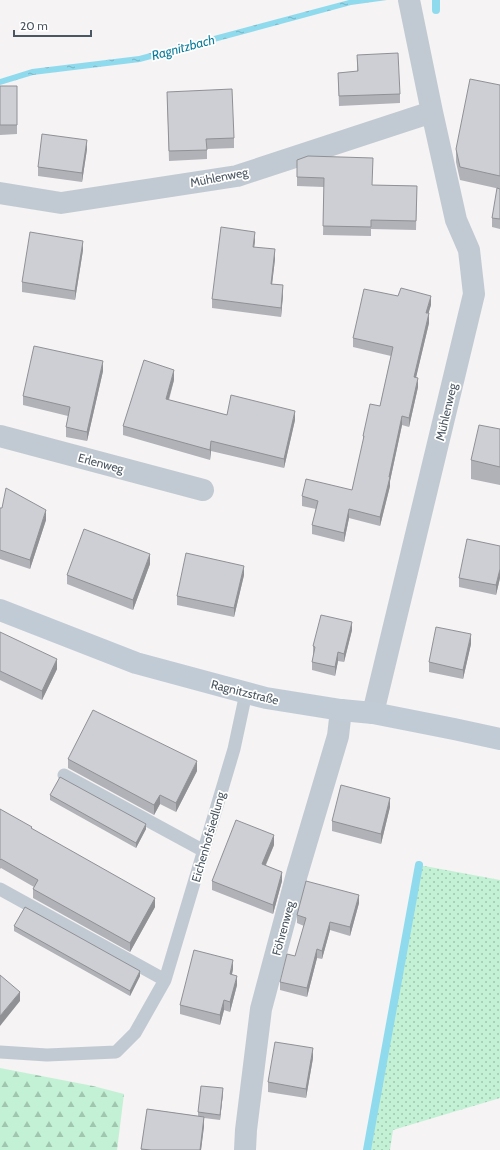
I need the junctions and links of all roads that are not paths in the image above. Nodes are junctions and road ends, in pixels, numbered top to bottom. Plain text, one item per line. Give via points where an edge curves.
1 (408, 0) edge
2 (432, 112) junction
3 (0, 193) edge
4 (0, 436) edge
5 (203, 490) dead end
6 (0, 610) edge
7 (246, 693) junction
8 (341, 710) junction
9 (373, 713) junction
10 (500, 739) edge
11 (64, 775) dead end
12 (204, 850) junction
13 (0, 889) edge
14 (165, 980) junction
15 (0, 1052) edge
16 (246, 1150) edge

1 - 2 street, Mühlenweg
2 - 3 street, Mühlenweg via 237,176 61,203
2 - 9 street, Mühlenweg via 456,220 469,250 474,294
4 - 5 street, Erlenweg
6 - 7 main road, Ragnitzstraße via 136,663
7 - 8 main road, Ragnitzstraße
7 - 12 lane, Eichenhofsiedlung via 234,749
8 - 9 main road, Ragnitzstraße
8 - 16 street, Föhrenweg via 338,736 261,1009 246,1130
9 - 10 main road, Ragnitzstraße
11 - 12 lane
12 - 14 lane, Eichenhofsiedlung
13 - 14 lane
14 - 15 lane, Eichenhofsiedlung via 135,1033 116,1052 47,1055

